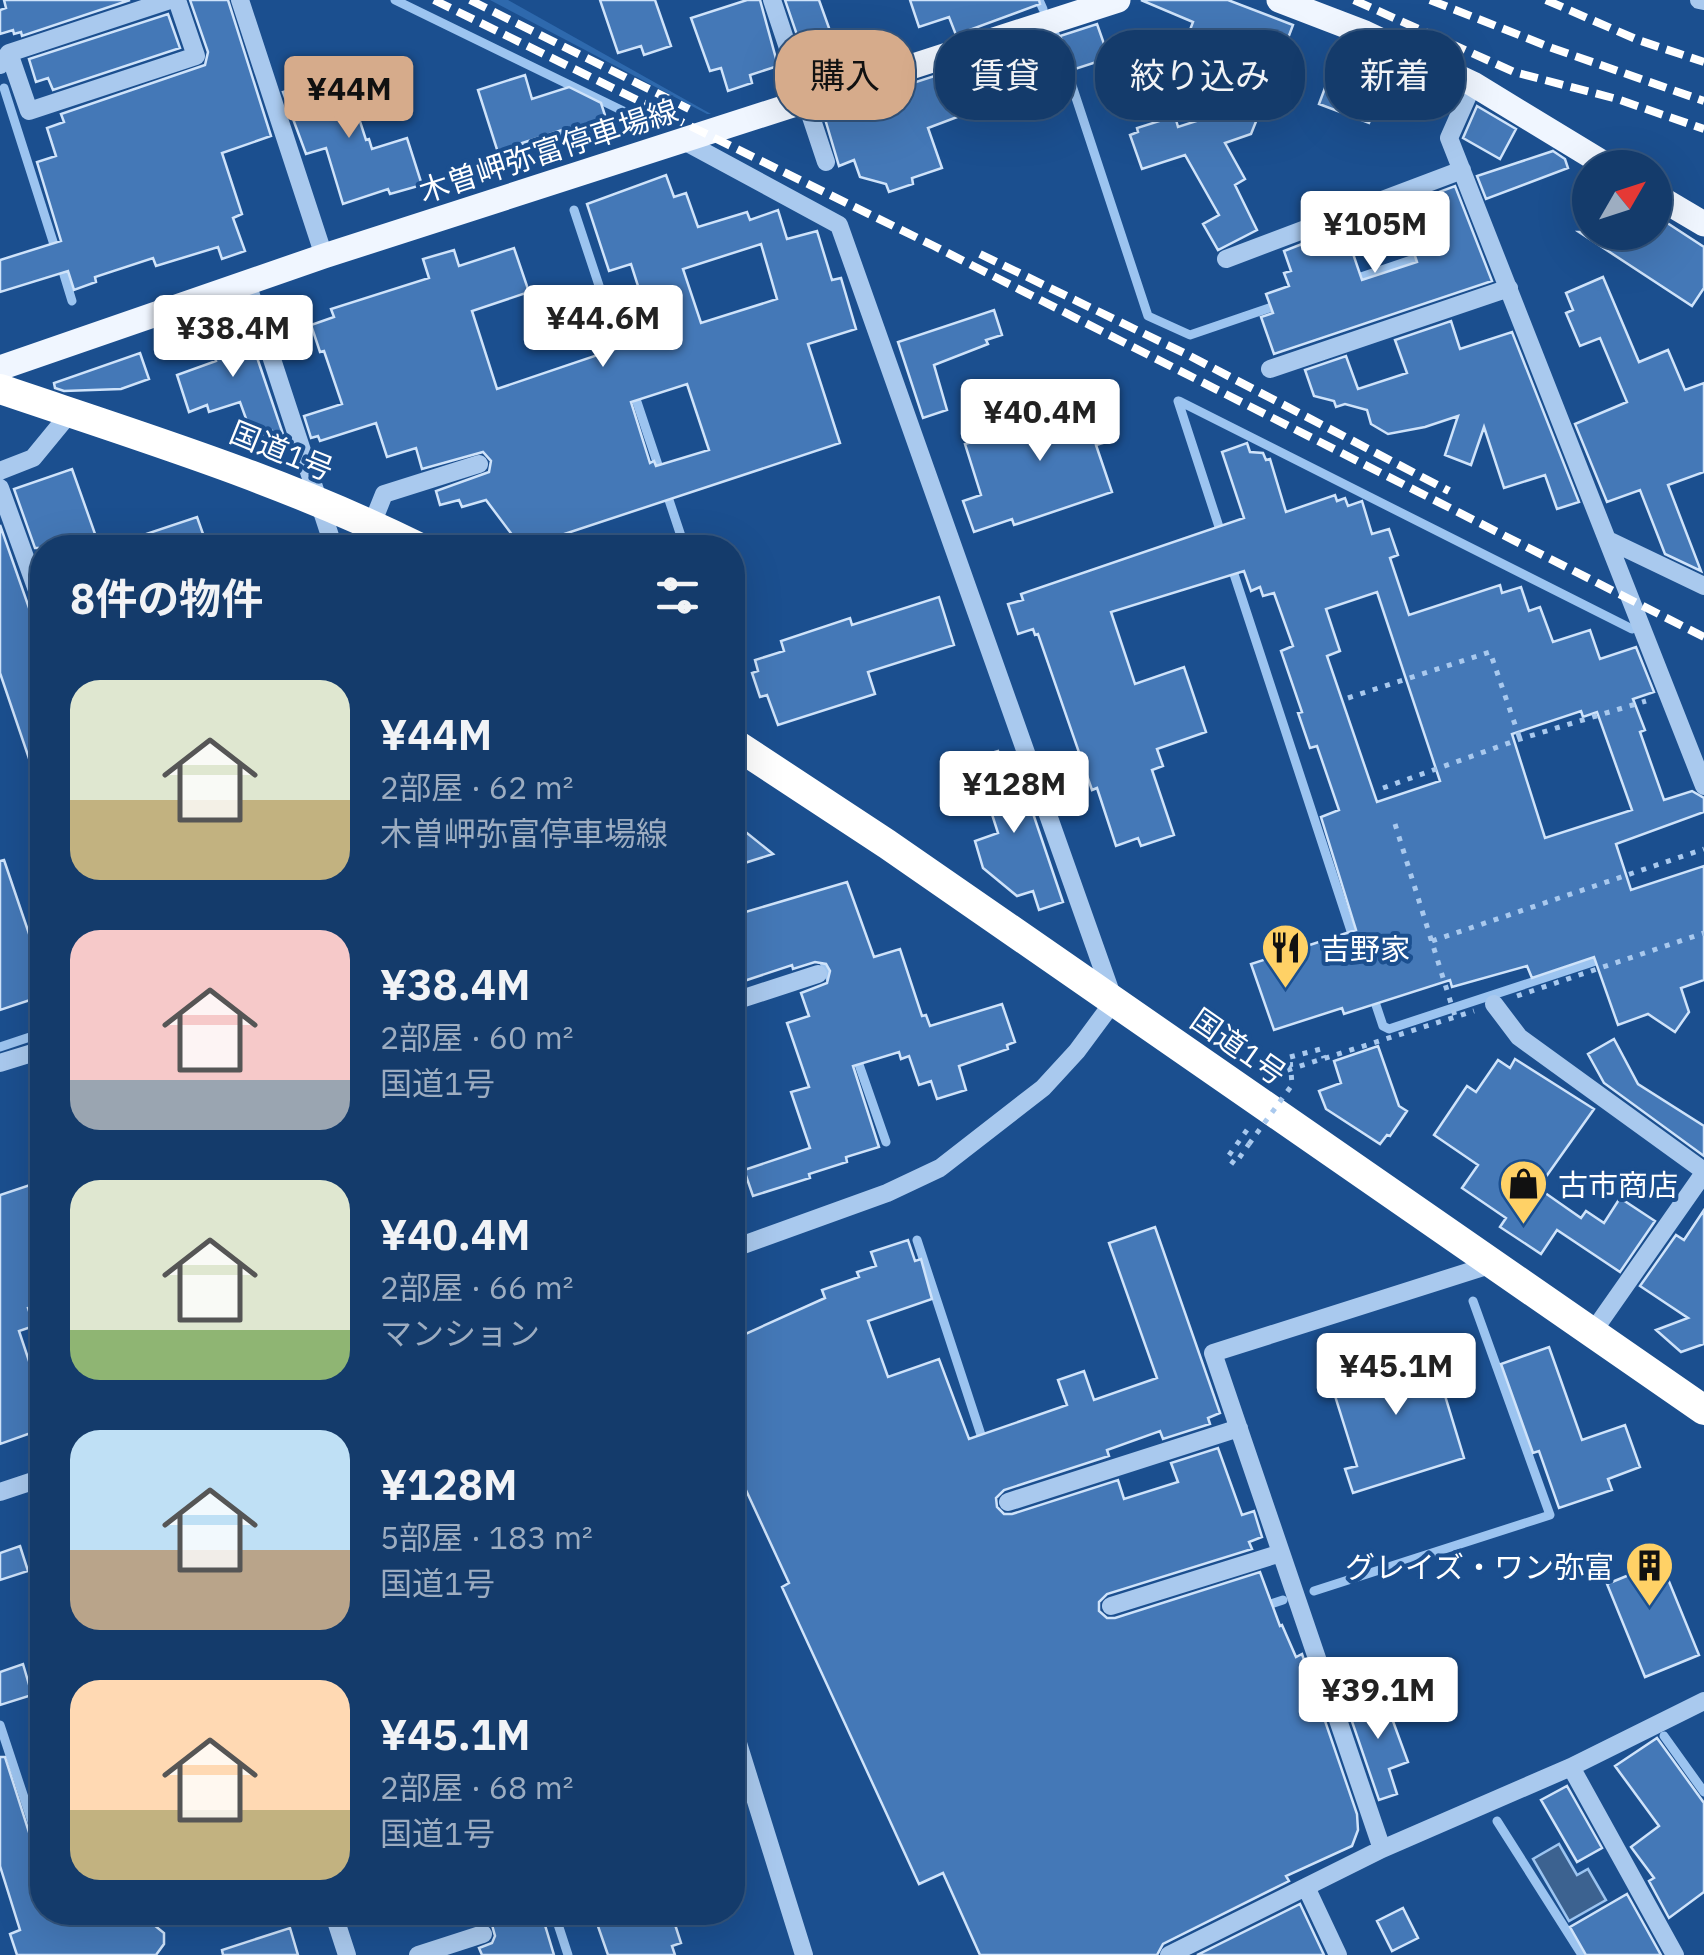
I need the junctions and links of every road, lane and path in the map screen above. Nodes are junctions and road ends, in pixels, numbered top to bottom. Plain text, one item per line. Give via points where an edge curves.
1 (174, 0) edge
2 (240, 0) edge
3 (772, 0) edge
4 (1118, 0) edge
5 (1279, 0) edge
6 (782, 30) edge
7 (5, 59) edge
8 (915, 64) edge
9 (1473, 84) junction
10 (775, 110) edge
11 (813, 120) edge
12 (684, 141) junction
13 (1581, 150) edge
14 (826, 162) dead end
15 (1462, 170) junction
16 (1672, 204) edge
17 (1704, 224) edge
18 (324, 256) junction
19 (1226, 259) dead end
20 (247, 283) junction
21 (1509, 288) junction
22 (0, 368) edge
23 (1270, 368) dead end
24 (0, 389) edge
25 (70, 413) junction
26 (479, 464) dead end
27 (0, 470) edge
28 (0, 488) edge
29 (320, 503) junction
30 (372, 524) junction
31 (330, 535) edge
32 (394, 535) edge
33 (1608, 540) junction
34 (30, 571) edge
35 (1704, 586) edge
36 (1668, 694) junction
37 (1348, 698) dead end
38 (1520, 739) junction
39 (745, 750) edge
40 (1704, 786) edge
41 (1383, 788) dead end
42 (1395, 824) dead end
43 (1704, 849) edge
44 (1432, 941) junction
45 (818, 974) dead end
46 (745, 998) edge
47 (1114, 1002) junction
48 (1494, 1004) dead end
49 (1455, 1014) dead end
50 (30, 1054) edge
51 (1324, 1058) dead end
52 (0, 1063) edge
53 (1248, 1130) dead end
54 (1704, 1172) edge
55 (745, 1244) edge
56 (1494, 1264) junction
57 (1592, 1333) junction
58 (1704, 1410) edge
59 (1239, 1428) junction
60 (30, 1482) edge
61 (0, 1492) edge
62 (1008, 1502) dead end
63 (1281, 1553) junction
64 (1111, 1606) dead end
65 (1704, 1701) edge
66 (745, 1766) edge
67 (1571, 1766) junction
68 (1382, 1849) junction
69 (1306, 1886) junction
70 (338, 1925) edge
71 (483, 1934) dead end
72 (347, 1955) edge
73 (418, 1955) edge
74 (804, 1955) edge
75 (1169, 1955) edge
76 (1338, 1955) edge
77 (1675, 1955) edge

1 - 7 street
1 - 7 street via 196,56 29,111
2 - 18 street
3 - 6 street
4 - 8 main road, 木曽岬弥富停車場線
5 - 9 main road
9 - 13 main road
9 - 15 street via 1449,138
10 - 12 main road, 木曽岬弥富停車場線
11 - 14 street
12 - 18 main road, 木曽岬弥富停車場線
12 - 47 street via 839,224
15 - 19 street
15 - 21 street
16 - 17 main road
18 - 20 main road, 木曽岬弥富停車場線
20 - 22 main road, 木曽岬弥富停車場線
20 - 29 street
21 - 23 street
21 - 33 street
24 - 25 highway, 国道1号
25 - 27 street via 33,458
25 - 29 highway, 国道1号
26 - 30 street via 384,494
28 - 34 street
29 - 30 highway, 国道1号
29 - 31 street
30 - 32 highway, 国道1号
33 - 35 street
33 - 36 street
36 - 38 path
36 - 40 street
37 - 38 path via 1490,652
38 - 41 path
39 - 47 highway, 国道1号
42 - 44 path
43 - 44 path
44 - 49 path
45 - 46 street
47 - 55 street via 1043,1088 940,1168
47 - 56 highway, 国道1号
48 - 54 street via 1520,1037
50 - 52 street
51 - 53 path, bridge via 1321,1049 1290,1057 1292,1085 1235,1164 1227,1158
54 - 57 street
56 - 57 highway, 国道1号
56 - 59 street via 1212,1353
57 - 58 highway, 国道1号
59 - 62 street
59 - 63 street
60 - 61 street
63 - 64 street
63 - 68 street
65 - 67 street
66 - 74 street
67 - 68 street
67 - 77 street
68 - 69 street
69 - 75 street
69 - 76 street
70 - 72 street
71 - 73 street

